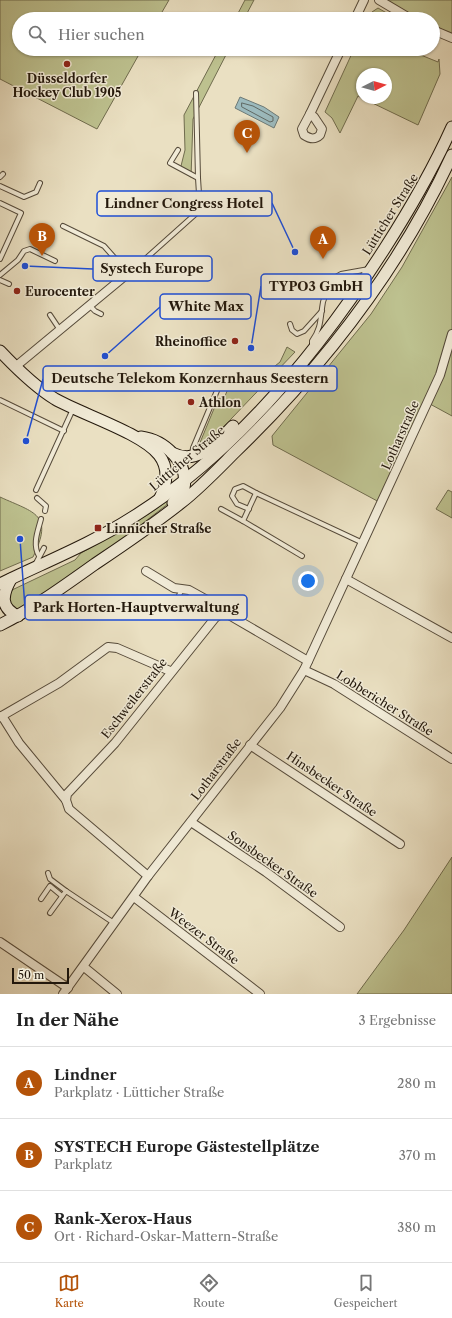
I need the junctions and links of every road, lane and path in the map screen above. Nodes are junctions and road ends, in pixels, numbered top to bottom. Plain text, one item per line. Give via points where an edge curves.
1 (364, 0) edge
2 (379, 0) edge
3 (358, 12) edge
4 (401, 12) edge
5 (338, 56) edge
6 (196, 93) dead end
7 (310, 114) dead end
8 (452, 127) edge
9 (178, 150) dead end
10 (452, 155) edge
11 (198, 178) junction
12 (40, 183) dead end
13 (0, 186) edge
14 (0, 203) edge
15 (63, 226) dead end
16 (0, 259) edge
17 (55, 261) dead end
18 (143, 261) joint
19 (372, 268) junction
20 (129, 273) junction
21 (0, 275) edge
22 (0, 280) edge
23 (9, 284) dead end
24 (90, 306) junction
25 (322, 310) junction
26 (101, 314) dead end
27 (50, 315) dead end
28 (290, 324) dead end
29 (60, 330) junction
30 (452, 334) edge
31 (313, 349) junction
32 (0, 351) edge
33 (15, 367) junction
34 (296, 370) junction
35 (219, 386) dead end
36 (0, 400) edge
37 (74, 409) junction
38 (64, 431) junction
39 (135, 436) junction
40 (172, 453) junction
41 (191, 458) junction
42 (184, 480) junction
43 (36, 490) dead end
44 (256, 493) junction
45 (37, 498) dead end
46 (160, 498) junction
47 (221, 508) dead end
48 (249, 509) junction
49 (173, 510) junction
50 (45, 511) dead end
51 (41, 520) dead end
52 (244, 521) junction
53 (363, 543) junction
54 (44, 548) dead end
55 (39, 556) junction
56 (302, 556) dead end
57 (35, 568) junction
58 (146, 571) dead end
59 (6, 579) edge
60 (346, 579) junction
61 (0, 584) edge
62 (182, 589) junction
63 (165, 609) dead end
64 (222, 613) junction
65 (18, 616) junction
66 (0, 625) edge
67 (452, 638) edge
68 (308, 661) junction
69 (304, 670) junction
70 (170, 671) junction
71 (1, 717) edge
72 (250, 744) junction
73 (452, 759) edge
74 (66, 800) junction
75 (191, 822) junction
76 (400, 844) dead end
77 (48, 873) dead end
78 (148, 876) junction
79 (66, 891) junction
80 (62, 896) junction
81 (134, 897) junction
82 (40, 899) dead end
83 (50, 912) dead end
84 (115, 923) junction
85 (340, 927) dead end
86 (0, 942) edge
87 (84, 967) junction
88 (65, 991) edge
89 (117, 994) edge
90 (260, 994) edge

1 - 3 street
2 - 4 street
5 - 7 street
6 - 11 lane
8 - 19 main road, Lütticher Straße via 412,206
9 - 11 lane via 170,163
10 - 49 main road, Lütticher Straße via 404,243 360,310 322,358 257,430
11 - 18 lane via 200,210
12 - 13 lane via 36,192 24,197
14 - 16 lane via 21,213
15 - 20 lane via 104,246
17 - 21 lane via 30,250 24,251 18,260
18 - 20 street
19 - 25 lane via 340,274 332,279
19 - 31 main road, Lütticher Straße via 350,302
20 - 24 street
22 - 23 lane
24 - 26 lane
24 - 29 street
25 - 28 lane via 304,331 297,334
25 - 31 lane via 319,331 312,341
27 - 29 lane
29 - 33 street
30 - 53 street, Lotharstraße via 440,375
31 - 34 main road, Lütticher Straße
32 - 33 main road
33 - 37 main road via 31,382
34 - 41 main road via 282,377 210,448
34 - 42 main road, Lütticher Straße via 226,444
35 - 41 lane
36 - 38 lane
37 - 38 lane
37 - 39 main road
38 - 43 lane
39 - 40 main road via 155,441
39 - 46 main road via 154,450 165,466 166,483
40 - 41 main road
40 - 42 main road via 182,468
42 - 46 main road, Lütticher Straße
42 - 49 main road via 182,492 173,501
44 - 48 lane
44 - 48 lane via 243,486 235,489 232,496 237,504
44 - 53 lane
45 - 50 lane via 46,506
46 - 57 main road, Lütticher Straße via 133,517
47 - 52 lane
48 - 52 lane
49 - 65 main road, Lütticher Straße
51 - 55 lane via 36,540 36,551
52 - 56 lane
53 - 60 street, Lotharstraße
54 - 55 lane
55 - 57 lane
57 - 59 main road, Lütticher Straße
58 - 62 street via 174,588
59 - 61 main road, Lütticher Straße
59 - 65 main road via 4,604 8,611
60 - 67 street
60 - 68 street, Lotharstraße
62 - 63 lane via 171,612
62 - 64 street via 189,590 216,606
64 - 68 street
64 - 70 street, Eschweilerstraße
65 - 66 main road, Lütticher Straße
68 - 69 street, Lotharstraße
69 - 72 street, Lotharstraße via 280,708
69 - 73 street, Lobbericher Straße via 334,684
70 - 71 street via 108,646 59,683
70 - 74 street, Eschweilerstraße via 115,742 67,794
71 - 74 street via 36,765
72 - 75 street, Lotharstraße
72 - 76 street, Hinsbecker Straße
74 - 78 street via 69,809
75 - 78 street, Lotharstraße
75 - 85 street, Sonsbecker Straße via 266,872
77 - 79 lane via 50,879
78 - 81 street, Lotharstraße
79 - 80 lane
79 - 84 lane
80 - 82 lane via 50,886
80 - 83 lane
81 - 84 street, Lotharstraße
81 - 90 street, Weezer Straße
84 - 87 street, Lotharstraße
86 - 88 street
87 - 88 street, Lotharstraße
87 - 89 street

